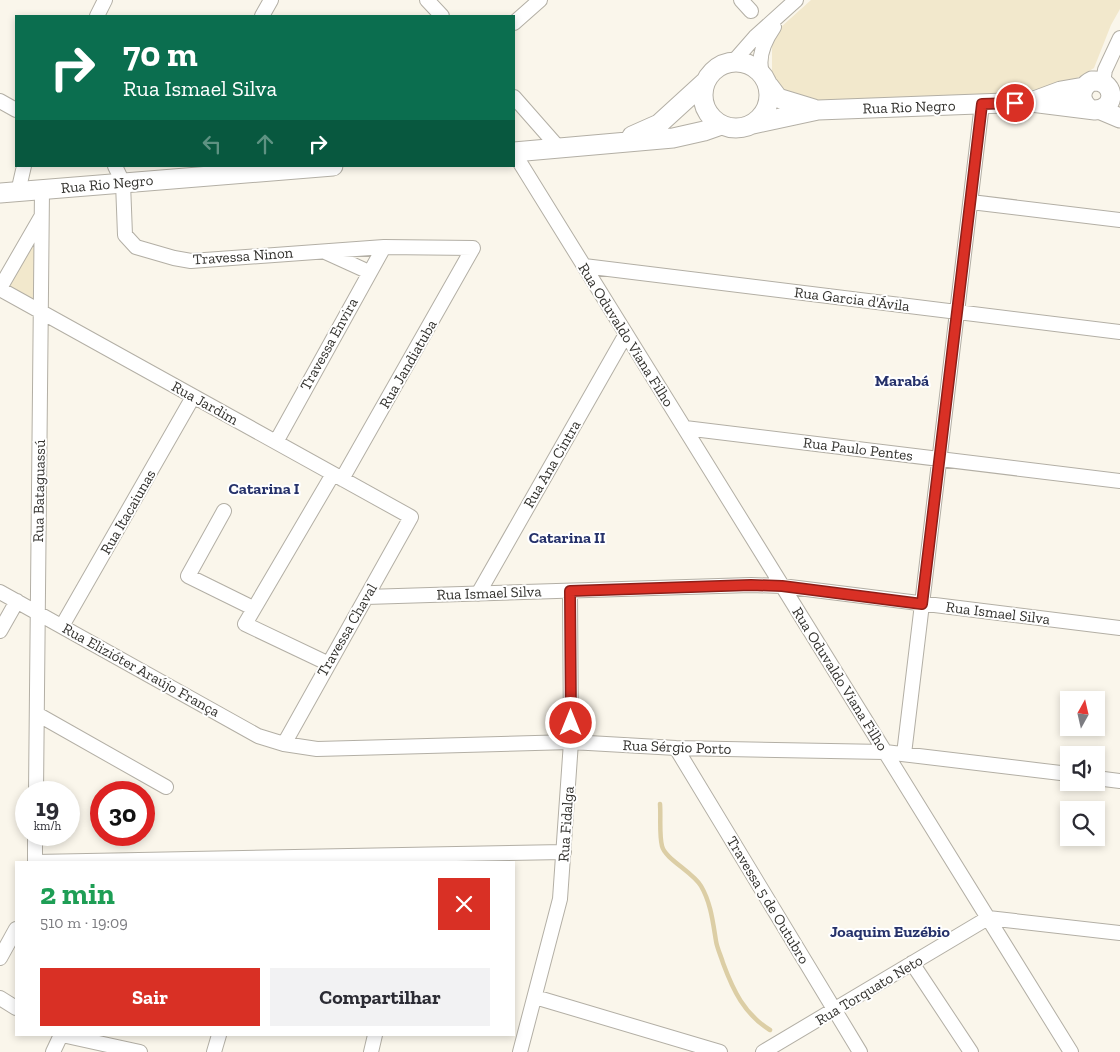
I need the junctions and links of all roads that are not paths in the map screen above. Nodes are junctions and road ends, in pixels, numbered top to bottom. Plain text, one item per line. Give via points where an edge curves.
1 (105, 0) edge
2 (271, 0) edge
3 (427, 0) edge
4 (540, 0) edge
5 (741, 0) edge
6 (791, 4) edge
7 (751, 11) dead end
8 (97, 15) edge
9 (263, 15) edge
10 (441, 15) edge
11 (515, 22) edge
12 (1120, 38) edge
13 (734, 61) junction
14 (765, 79) junction
15 (705, 82) junction
16 (1103, 82) junction
17 (1084, 87) junction
18 (515, 98) edge
19 (0, 101) edge
20 (1031, 102) junction
21 (982, 104) junction
22 (1105, 105) edge
23 (15, 109) edge
24 (818, 110) junction
25 (1120, 118) edge
26 (753, 124) junction
27 (721, 125) junction
28 (620, 141) junction
29 (558, 147) junction
30 (515, 152) edge
31 (515, 154) edge
32 (23, 167) edge
33 (115, 167) edge
34 (308, 167) edge
35 (183, 172) edge
36 (123, 183) junction
37 (42, 190) junction
38 (9, 192) edge
39 (971, 202) junction
40 (42, 215) junction
41 (1120, 220) edge
42 (384, 247) junction
43 (474, 248) joint
44 (322, 250) junction
45 (584, 266) junction
46 (369, 272) junction
47 (0, 289) edge
48 (40, 312) junction
49 (958, 312) junction
50 (1120, 332) edge
51 (626, 334) junction
52 (193, 397) junction
53 (685, 428) junction
54 (276, 442) junction
55 (940, 459) junction
56 (337, 476) junction
57 (1120, 481) edge
58 (224, 511) dead end
59 (411, 517) joint
60 (782, 586) junction
61 (570, 591) junction
62 (0, 592) edge
63 (478, 594) junction
64 (366, 597) junction
65 (17, 601) junction
66 (922, 604) junction
67 (253, 608) junction
68 (38, 613) junction
69 (62, 626) junction
70 (1120, 628) edge
71 (0, 631) edge
72 (327, 663) junction
73 (36, 714) junction
74 (571, 742) junction
75 (284, 744) junction
76 (676, 748) junction
77 (885, 752) junction
78 (904, 754) junction
79 (1060, 773) edge
80 (1105, 779) edge
81 (1120, 780) edge
82 (36, 781) edge
83 (166, 787) dead end
84 (35, 846) edge
85 (564, 852) junction
86 (423, 859) edge
87 (272, 860) edge
88 (35, 861) edge
89 (168, 861) edge
90 (988, 918) junction
91 (15, 931) edge
92 (1120, 933) edge
93 (0, 958) edge
94 (912, 963) junction
95 (535, 997) junction
96 (0, 998) edge
97 (15, 1007) edge
98 (835, 1010) junction
99 (62, 1036) edge
100 (67, 1036) edge
101 (219, 1036) edge
102 (375, 1036) edge
103 (54, 1052) edge
104 (140, 1052) edge
105 (214, 1052) edge
106 (370, 1052) edge
107 (520, 1052) edge
108 (720, 1052) edge
109 (763, 1052) edge
110 (860, 1052) edge
111 (971, 1052) edge
112 (1071, 1052) edge

1 - 8 street
2 - 9 street
3 - 10 street
4 - 11 street
5 - 7 street
6 - 13 street
6 - 14 street via 764,41 760,67
12 - 16 street
13 - 14 main road via 749,64
13 - 15 main road via 716,68
14 - 24 main road, Rua Rio Negro via 778,98
14 - 26 main road via 768,108
15 - 27 main road via 702,99 708,114
15 - 28 main road via 659,124
16 - 17 main road, Rua Rio Negro via 1092,81
16 - 22 main road via 1110,89
17 - 20 main road, Rua Rio Negro
17 - 22 main road via 1082,97 1086,106
18 - 29 street
19 - 23 street
20 - 21 main road, Rua Rio Negro
20 - 22 main road, Rua Rio Negro
21 - 24 main road, Rua Rio Negro
21 - 39 street
22 - 25 main road, Rua Rio Negro
24 - 26 main road, Rua Rio Negro
26 - 27 main road via 737,129
27 - 28 main road via 673,138
28 - 29 main road
29 - 30 main road
31 - 45 street, Rua Oduvaldo Viana Filho
32 - 38 street
33 - 36 street
34 - 35 main road, Rua Rio Negro
35 - 36 main road, Rua Rio Negro
36 - 37 main road, Rua Rio Negro
36 - 44 street, Travessa Ninon via 125,235 136,247 191,260
37 - 38 main road, Rua Rio Negro
37 - 40 street, Rua Bataguassú
39 - 41 street
39 - 49 street
40 - 47 street
40 - 48 street, Rua Bataguassú
42 - 43 street, Travessa Ninon
42 - 44 street, Travessa Ninon
42 - 46 street, Travessa Envira
43 - 56 street, Rua Jandiatuba
44 - 46 street, Travessa Ninon
45 - 49 street, Rua Garcia d'Ávila
45 - 51 street, Rua Oduvaldo Viana Filho
46 - 54 street, Travessa Envira
47 - 48 street, Rua Jardim
48 - 52 street, Rua Jardim
48 - 68 street, Rua Bataguassú
49 - 50 street, Rua Garcia d'Ávila
49 - 55 street
51 - 53 street, Rua Oduvaldo Viana Filho
51 - 63 street, Rua Ana Cintra
52 - 54 street, Rua Jardim
52 - 69 street, Rua Itacaiunas
53 - 55 street, Rua Paulo Pentes
53 - 60 street, Rua Oduvaldo Viana Filho
54 - 56 street, Rua Jardim
55 - 57 street, Rua Paulo Pentes
55 - 66 street
56 - 59 street, Rua Jardim
56 - 67 street, Rua Jandiatuba
58 - 67 street via 188,576
59 - 64 street, Travessa Chaval
60 - 61 street, Rua Ismael Silva
60 - 66 street, Rua Ismael Silva
60 - 77 street, Rua Oduvaldo Viana Filho
61 - 63 street, Rua Ismael Silva
61 - 74 street, Rua Fidalga
62 - 65 street, Rua Elizióter Araújo França
63 - 64 street, Rua Ismael Silva
64 - 72 street, Travessa Chaval
65 - 68 street, Rua Elizióter Araújo França
65 - 71 street
66 - 70 street, Rua Ismael Silva
66 - 78 street
67 - 72 street, Rua Jandiatuba via 245,624
68 - 69 street, Rua Elizióter Araújo França
68 - 73 street, Rua Bataguassú
69 - 75 street, Rua Elizióter Araújo França via 258,736
72 - 75 street, Travessa Chaval
73 - 82 street, Rua Bataguassú
73 - 83 street
74 - 75 street, Rua Sérgio Porto via 317,748
74 - 76 street, Rua Sérgio Porto
74 - 85 street, Rua Fidalga
76 - 77 street, Rua Sérgio Porto
76 - 98 street, Travessa 5 de Outubro
77 - 78 street, Rua Sérgio Porto
77 - 90 street, Rua Oduvaldo Viana Filho
78 - 79 street, Rua Sérgio Porto
80 - 81 street
84 - 88 street
85 - 86 street
85 - 95 street, Rua Fidalga via 560,899
86 - 87 street
87 - 89 street
90 - 92 street
90 - 94 street, Rua Torquato Neto
90 - 112 street, Rua Oduvaldo Viana Filho
91 - 93 street
94 - 98 street, Rua Torquato Neto
94 - 111 street
95 - 107 street, Rua Fidalga
95 - 108 street
96 - 97 street
98 - 109 street, Rua Torquato Neto
98 - 110 street, Travessa 5 de Outubro
99 - 103 street
100 - 104 street
101 - 105 street
102 - 106 street

